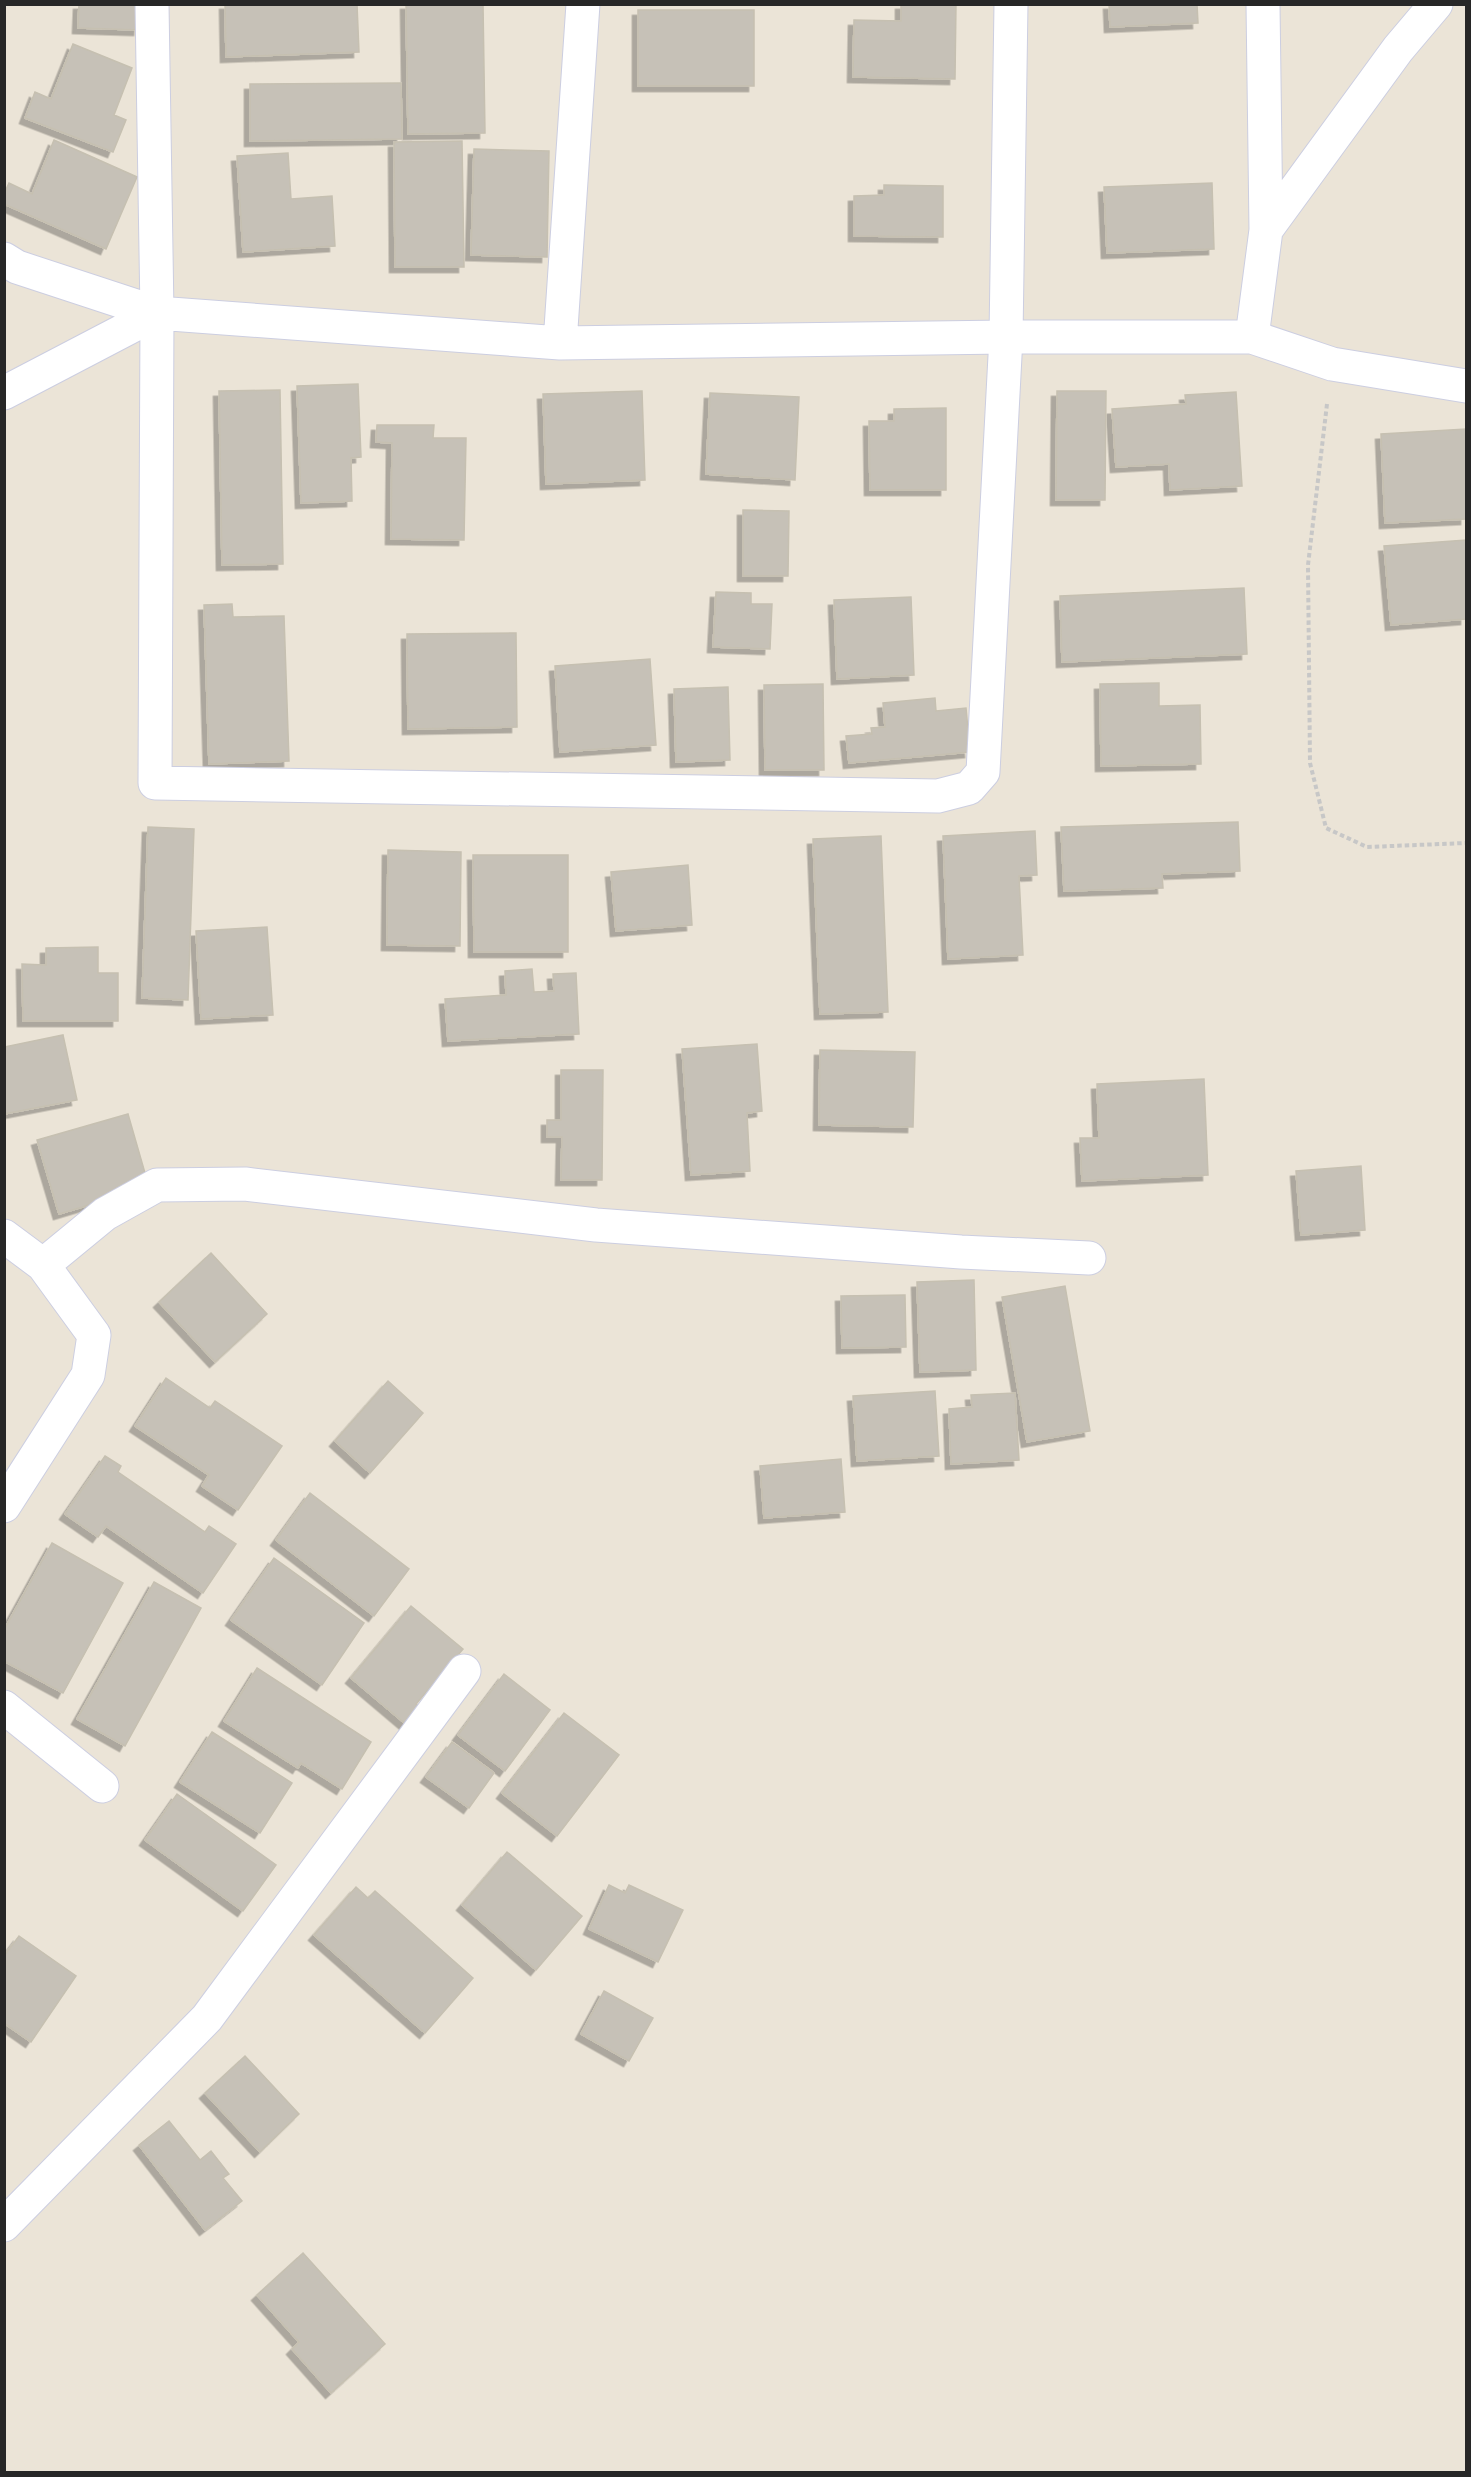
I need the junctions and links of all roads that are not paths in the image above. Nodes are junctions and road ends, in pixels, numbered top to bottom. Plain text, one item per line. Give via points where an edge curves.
1 (152, 4) edge
2 (583, 4) edge
3 (1011, 4) edge
4 (1263, 4) edge
5 (1436, 4) edge
6 (1266, 230) junction
7 (4, 259) edge
8 (157, 313) junction
9 (1006, 337) junction
10 (1252, 337) junction
11 (560, 343) junction
12 (1467, 386) edge
13 (4, 393) edge
14 (4, 1236) edge
15 (1089, 1258) dead end
16 (43, 1265) junction
17 (4, 1506) edge
18 (464, 1671) dead end
19 (4, 1707) edge
20 (102, 1786) dead end
21 (4, 2225) edge

1 - 8 street
2 - 11 street
3 - 9 street
4 - 6 street
5 - 6 street via 1398,49
6 - 10 street
7 - 8 street via 17,267
8 - 9 street via 155,783 938,796 969,788 983,772
8 - 11 street
8 - 13 street
9 - 10 street
9 - 11 street
10 - 12 street via 1332,364
14 - 16 street
15 - 16 street via 596,1225 244,1184 157,1185 105,1214
16 - 17 street via 94,1335 88,1375
18 - 21 street via 207,2018
19 - 20 street

